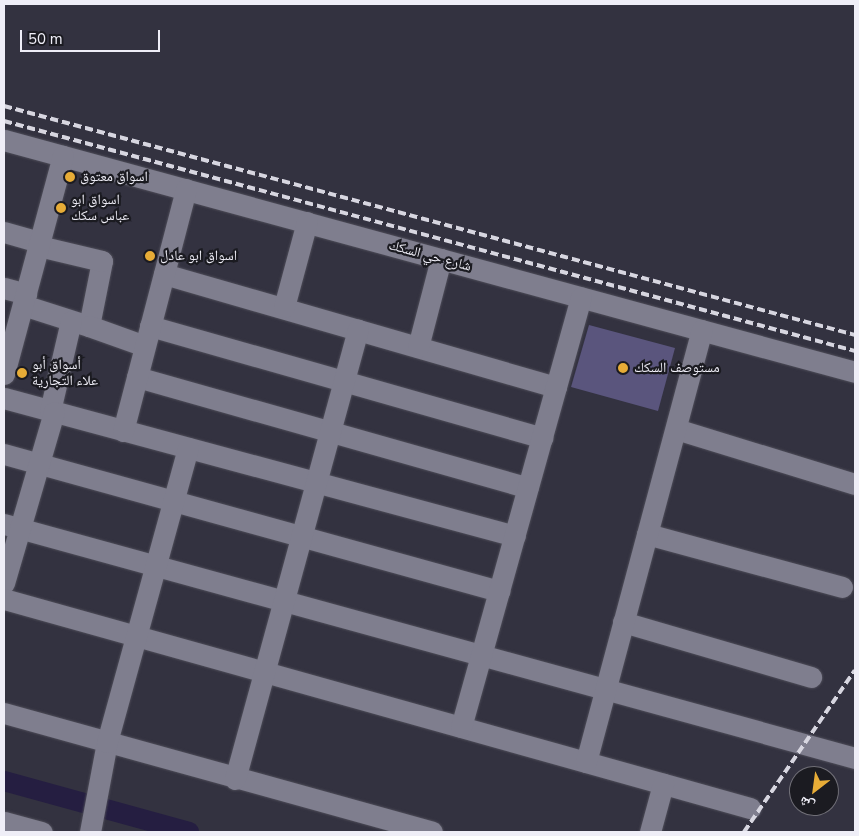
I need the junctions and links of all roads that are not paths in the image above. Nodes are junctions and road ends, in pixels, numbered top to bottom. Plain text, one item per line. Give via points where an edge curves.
1 (4, 140) edge
2 (63, 156) junction
3 (186, 189) junction
4 (307, 222) junction
5 (4, 232) edge
6 (39, 244) junction
7 (440, 259) junction
8 (164, 274) junction
9 (4, 288) edge
10 (581, 297) junction
11 (24, 299) junction
12 (284, 307) junction
13 (80, 324) junction
14 (358, 330) junction
15 (702, 330) junction
16 (148, 336) junction
17 (418, 347) junction
18 (5, 365) edge
19 (855, 372) edge
20 (137, 376) junction
21 (344, 382) junction
22 (556, 387) junction
23 (4, 398) edge
24 (52, 411) junction
25 (676, 429) junction
26 (123, 431) junction
27 (330, 432) junction
28 (542, 438) junction
29 (188, 448) junction
30 (4, 454) edge
31 (39, 464) junction
32 (316, 483) junction
33 (855, 484) edge
34 (528, 488) junction
35 (174, 501) junction
36 (12, 526) edge
37 (647, 534) junction
38 (515, 536) junction
39 (301, 537) junction
40 (156, 566) junction
41 (4, 583) edge
42 (842, 587) dead end
43 (499, 591) junction
44 (4, 599) edge
45 (284, 601) junction
46 (623, 622) junction
47 (136, 636) junction
48 (481, 656) junction
49 (264, 672) junction
50 (810, 677) dead end
51 (605, 690) junction
52 (4, 713) edge
53 (461, 727) junction
54 (106, 750) junction
55 (855, 758) edge
56 (586, 762) junction
57 (236, 779) junction
58 (663, 784) junction
59 (750, 808) dead end
60 (4, 822) edge
61 (90, 830) edge
62 (42, 832) edge
63 (432, 832) edge
64 (650, 832) edge

1 - 2 street, شارع حي السكك
2 - 3 street, شارع حي السكك
2 - 6 street
3 - 4 street, شارع حي السكك
3 - 8 street
4 - 7 street, شارع حي السكك
4 - 12 street
5 - 6 street
6 - 11 street
6 - 13 street via 102,261
7 - 10 street, شارع حي السكك
7 - 17 street
8 - 12 street
8 - 16 street
9 - 11 street
10 - 15 street, شارع حي السكك
10 - 22 street
11 - 13 street
11 - 18 street
12 - 14 street
13 - 16 street
13 - 24 street
14 - 17 street
14 - 21 street
15 - 19 street, شارع حي السكك
15 - 25 street
16 - 20 street
16 - 21 street
17 - 22 street
20 - 26 street
20 - 27 street
21 - 27 street
21 - 28 street
22 - 28 street
23 - 24 street
24 - 26 street
24 - 31 street
25 - 33 street
25 - 37 street
26 - 29 street
27 - 32 street
27 - 34 street
28 - 34 street
29 - 32 street
29 - 35 street
30 - 31 street
31 - 35 street
31 - 36 street
32 - 38 street
32 - 39 street
34 - 38 street
35 - 39 street
35 - 40 street
36 - 40 street
36 - 41 street
37 - 42 street
37 - 46 street
38 - 43 street
39 - 43 street
39 - 45 street
40 - 45 street
40 - 47 street
43 - 48 street
44 - 47 street
45 - 48 street
45 - 49 street
46 - 50 street
46 - 51 street
47 - 49 street
47 - 54 street
48 - 51 street
48 - 53 street
49 - 53 street
49 - 57 street
51 - 55 street
51 - 56 street
52 - 54 street
53 - 56 street
54 - 57 street
54 - 61 street
56 - 58 street
57 - 63 street
58 - 59 street
58 - 64 street
60 - 62 street

